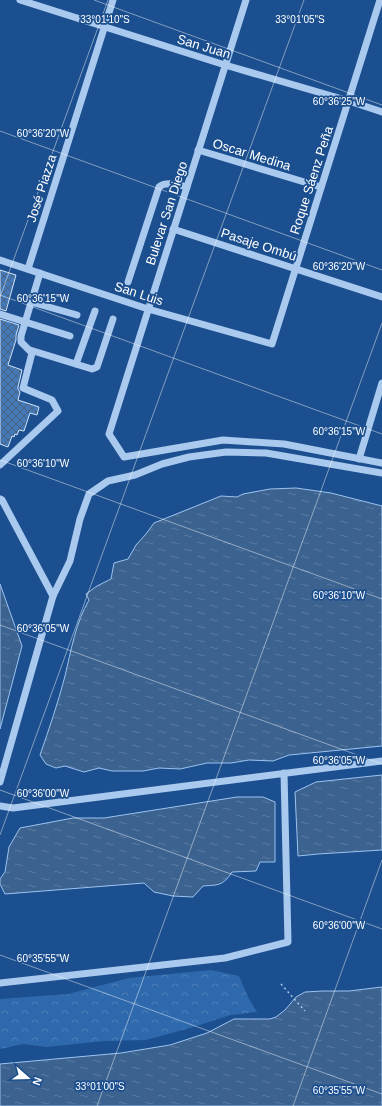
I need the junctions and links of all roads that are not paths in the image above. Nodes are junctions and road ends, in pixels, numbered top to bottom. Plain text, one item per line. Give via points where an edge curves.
1 (20, 0) edge
2 (113, 0) edge
3 (246, 0) edge
4 (380, 0) edge
5 (105, 27) junction
6 (225, 65) junction
7 (348, 101) junction
8 (382, 112) edge
9 (198, 150) junction
10 (187, 187) junction
11 (321, 187) junction
12 (173, 229) junction
13 (0, 260) edge
14 (28, 269) junction
15 (295, 269) junction
16 (40, 273) junction
17 (128, 282) dead end
18 (382, 297) edge
19 (31, 302) junction
20 (148, 309) junction
21 (95, 311) dead end
22 (0, 314) edge
23 (77, 315) dead end
24 (113, 319) dead end
25 (25, 322) junction
26 (70, 336) dead end
27 (272, 344) joint
28 (30, 350) junction
29 (76, 364) junction
30 (382, 383) edge
31 (359, 459) junction
32 (382, 463) edge
33 (0, 465) edge
34 (382, 473) edge
35 (0, 499) edge
36 (54, 596) junction
37 (382, 761) edge
38 (284, 773) junction
39 (0, 782) edge
40 (0, 806) edge
41 (0, 984) edge

1 - 5 street, San Juan
2 - 5 street, José Piazza
3 - 6 street, Bulevar San Diego
4 - 7 street, Roque Sáenz Peña
5 - 6 street, San Juan
5 - 14 street, José Piazza
6 - 7 street, San Juan
6 - 9 street, Bulevar San Diego
7 - 8 street, San Juan
7 - 11 street, Roque Sáenz Peña
9 - 10 street, Bulevar San Diego
9 - 11 street, Oscar Medina
10 - 12 street, Bulevar San Diego
10 - 17 street via 174,184 159,187
11 - 15 street, Roque Sáenz Peña
12 - 15 street, Pasaje Ombú
12 - 20 street, Bulevar San Diego
13 - 14 street, San Luis
14 - 16 street, San Luis
15 - 18 street, Pasaje Ombú
15 - 27 street, Roque Sáenz Peña
16 - 19 street
16 - 20 street, San Luis
19 - 23 street
19 - 25 street
20 - 27 street, San Luis
20 - 31 street, Bulevar San Diego via 109,434 124,457 223,440 284,444
21 - 29 street
22 - 25 street
24 - 29 street via 97,367 92,369
25 - 26 street
25 - 28 street via 21,342
28 - 29 street
28 - 33 street via 31,360 23,388 52,400 58,411
30 - 31 street
31 - 32 street
34 - 36 street via 266,454 226,452 189,457 108,481 89,494 70,561
35 - 36 street
36 - 39 street
37 - 38 street
38 - 40 street via 13,808
38 - 41 street via 288,942 225,958

